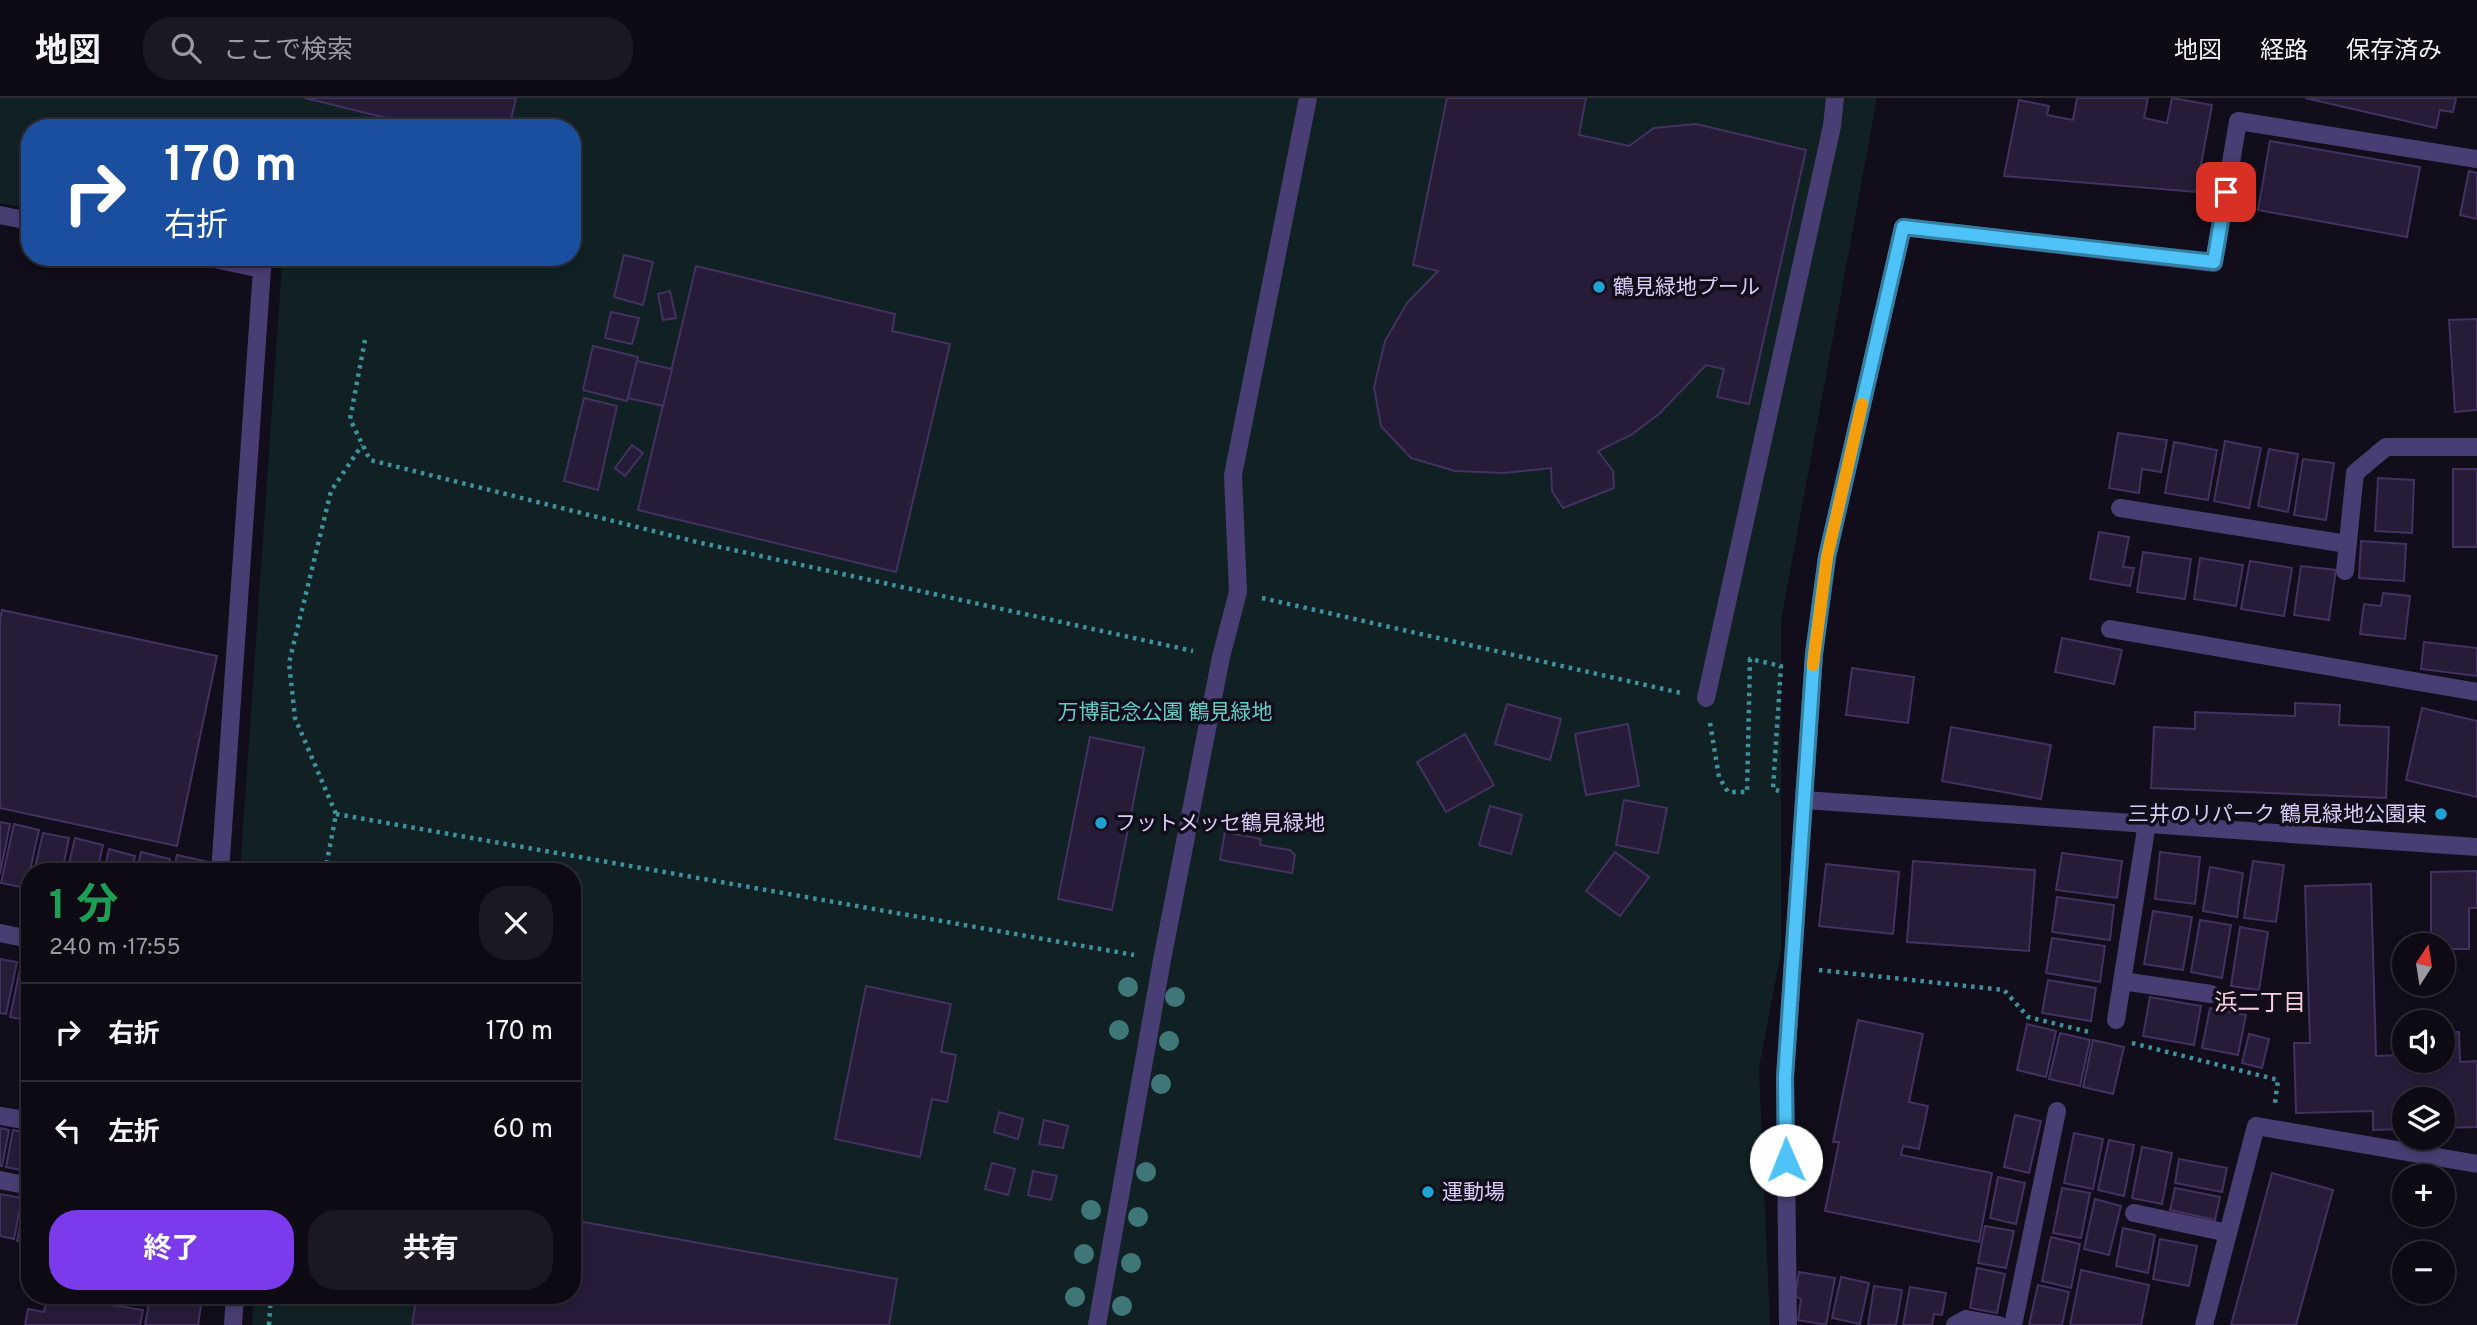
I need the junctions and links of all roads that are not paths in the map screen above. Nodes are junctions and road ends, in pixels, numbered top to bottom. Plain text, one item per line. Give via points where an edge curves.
1 (1308, 98) edge
2 (1835, 98) edge
3 (2477, 159) edge
4 (0, 215) edge
5 (21, 219) edge
6 (248, 266) edge
7 (2477, 447) edge
8 (2119, 508) dead end
9 (2347, 544) junction
10 (2345, 570) dead end
11 (2110, 629) dead end
12 (2477, 692) edge
13 (1706, 698) road end
14 (1804, 800) junction
15 (2147, 823) junction
16 (2477, 847) edge
17 (221, 863) edge
18 (0, 933) edge
19 (21, 937) edge
20 (2122, 981) junction
21 (2211, 994) dead end
22 (2116, 1020) dead end
23 (2057, 1111) dead end
24 (0, 1116) edge
25 (21, 1120) edge
26 (2477, 1164) edge
27 (0, 1180) edge
28 (21, 1184) edge
29 (2134, 1213) dead end
30 (2228, 1233) junction
31 (234, 1304) edge
32 (233, 1325) edge
33 (1097, 1325) edge
34 (1788, 1325) edge
35 (1955, 1325) edge
36 (1999, 1325) edge
37 (2013, 1325) edge
38 (2204, 1325) edge

1 - 33 street via 1233,475 1238,592 1221,657 1162,960
2 - 13 street
3 - 14 street via 2238,121 2214,262 1903,227 1827,557 1814,654
4 - 5 street
6 - 17 street via 262,269
7 - 9 street via 2386,447 2355,473
8 - 9 street
9 - 10 street
11 - 12 street
14 - 15 street
14 - 34 street via 1785,1077
15 - 16 street
15 - 20 street
18 - 19 street
20 - 21 street
20 - 22 street
23 - 37 street
24 - 25 street
26 - 30 street via 2256,1126
27 - 28 street
29 - 30 street
30 - 38 street
31 - 32 street
35 - 36 street via 1966,1318

